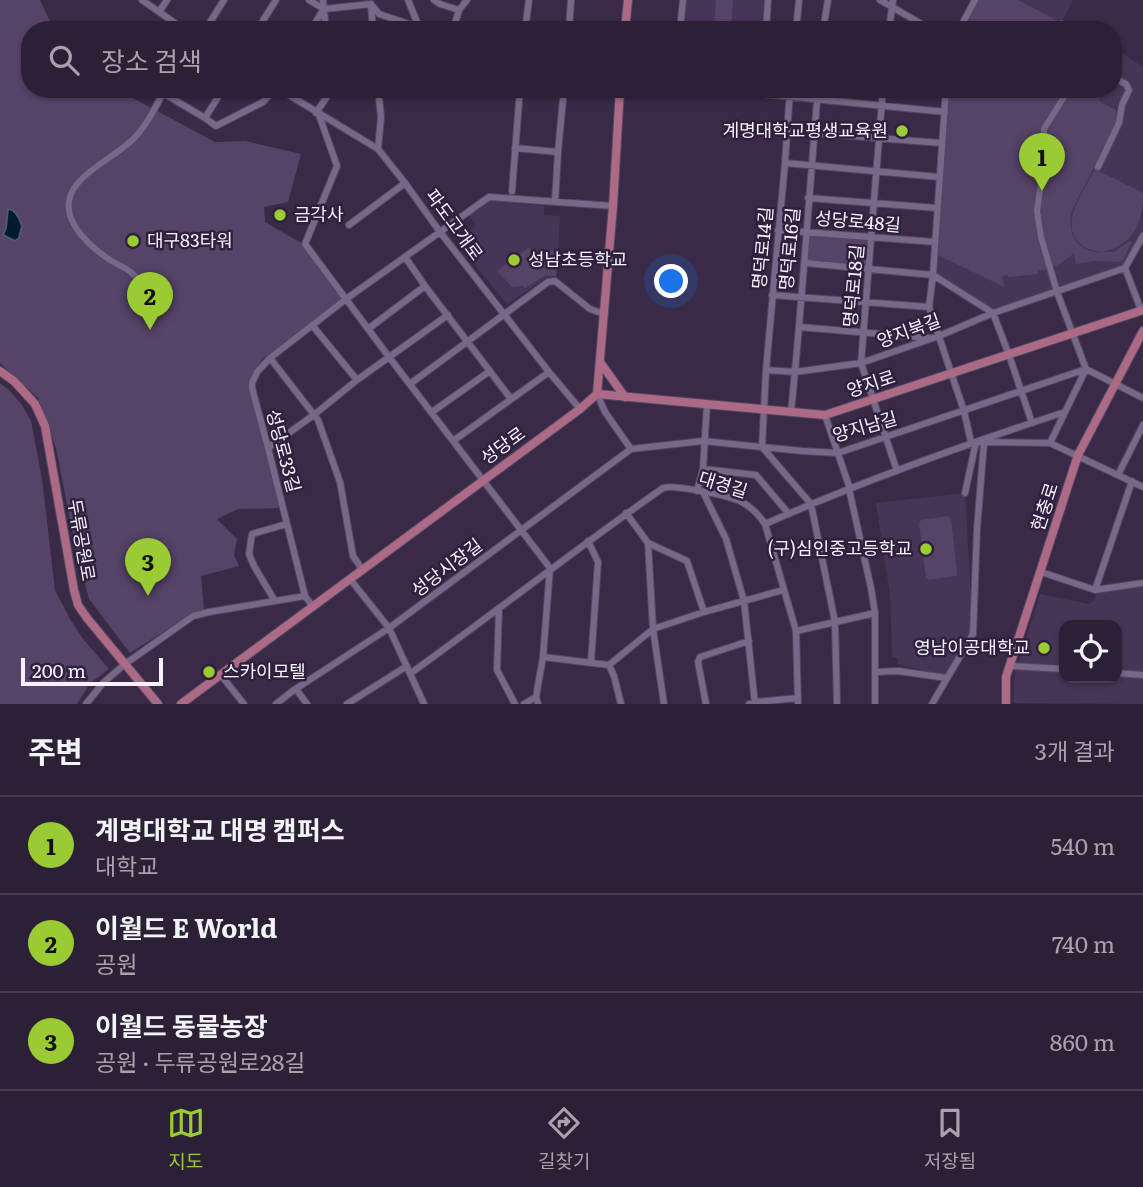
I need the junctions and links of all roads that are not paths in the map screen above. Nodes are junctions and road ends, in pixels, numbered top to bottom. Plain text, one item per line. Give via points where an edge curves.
1 (142, 0) edge
2 (167, 0) edge
3 (224, 0) edge
4 (276, 0) edge
5 (309, 0) edge
6 (323, 0) edge
7 (408, 0) edge
8 (434, 0) edge
9 (455, 0) edge
10 (467, 0) edge
11 (529, 0) edge
12 (571, 0) edge
13 (628, 0) edge
14 (682, 0) edge
15 (768, 0) edge
16 (799, 0) edge
17 (828, 0) edge
18 (880, 0) edge
19 (975, 0) edge
20 (370, 2) edge
21 (892, 3) edge
22 (324, 9) junction
23 (457, 10) junction
24 (159, 12) junction
25 (172, 21) edge
26 (211, 21) edge
27 (263, 21) edge
28 (317, 21) edge
29 (325, 21) edge
30 (372, 21) edge
31 (401, 21) edge
32 (417, 21) edge
33 (455, 21) edge
34 (526, 21) edge
35 (570, 21) edge
36 (626, 21) edge
37 (681, 21) edge
38 (767, 21) edge
39 (797, 21) edge
40 (824, 21) edge
41 (890, 21) edge
42 (919, 21) edge
43 (964, 21) edge
44 (1122, 82) edge
45 (160, 98) edge
46 (175, 98) edge
47 (217, 98) edge
48 (267, 98) edge
49 (292, 98) edge
50 (327, 98) edge
51 (379, 98) edge
52 (519, 98) edge
53 (563, 98) edge
54 (619, 98) edge
55 (790, 98) edge
56 (809, 98) edge
57 (882, 98) edge
58 (946, 98) edge
59 (1063, 98) edge
60 (817, 100) junction
61 (882, 105) junction
62 (945, 112) junction
63 (318, 114) junction
64 (205, 118) junction
65 (814, 133) junction
66 (880, 138) junction
67 (941, 143) junction
68 (515, 148) junction
69 (378, 149) junction
70 (558, 152) junction
71 (785, 163) junction
72 (811, 165) junction
73 (1098, 167) dead end
74 (876, 171) junction
75 (939, 177) junction
76 (405, 183) junction
77 (512, 191) junction
78 (506, 198) junction
79 (808, 198) junction
80 (518, 199) junction
81 (555, 202) junction
82 (874, 202) junction
83 (613, 206) junction
84 (937, 208) junction
85 (349, 225) dead end
86 (778, 230) junction
87 (440, 232) junction
88 (806, 232) junction
89 (1143, 236) edge
90 (872, 238) junction
91 (935, 243) junction
92 (405, 257) junction
93 (805, 263) junction
94 (869, 268) junction
95 (1125, 268) junction
96 (933, 275) junction
97 (425, 286) junction
98 (1057, 292) junction
99 (772, 295) junction
100 (800, 297) junction
101 (346, 299) junction
102 (866, 302) junction
103 (929, 307) junction
104 (1142, 310) edge
105 (993, 313) junction
106 (604, 314) junction
107 (448, 315) junction
108 (504, 315) junction
109 (152, 318) dead end
110 (312, 325) junction
111 (799, 327) junction
112 (368, 328) junction
113 (864, 332) junction
114 (1072, 332) junction
115 (1143, 332) edge
116 (935, 337) junction
117 (468, 342) junction
118 (1009, 355) junction
119 (389, 357) junction
120 (270, 358) junction
121 (600, 362) junction
122 (861, 363) junction
123 (1086, 369) junction
124 (766, 370) junction
125 (0, 371) edge
126 (490, 371) junction
127 (549, 372) junction
128 (795, 372) junction
129 (951, 373) junction
130 (357, 380) junction
131 (410, 384) junction
132 (1117, 384) junction
133 (1022, 391) junction
134 (597, 394) junction
135 (625, 397) junction
136 (1143, 398) edge
137 (511, 399) junction
138 (872, 400) junction
139 (707, 404) junction
140 (580, 409) junction
141 (764, 409) junction
142 (964, 411) junction
143 (432, 412) junction
144 (790, 412) junction
145 (1065, 412) junction
146 (314, 414) junction
147 (825, 415) junction
148 (1032, 423) junction
149 (1143, 425) edge
150 (885, 437) junction
151 (453, 441) junction
152 (704, 441) junction
153 (977, 442) junction
154 (1050, 443) junction
155 (762, 447) junction
156 (268, 448) junction
157 (631, 449) junction
158 (838, 453) junction
159 (1078, 456) junction
160 (703, 469) junction
161 (897, 471) junction
162 (1118, 475) junction
163 (484, 480) junction
164 (1132, 481) junction
165 (1143, 487) edge
166 (849, 489) junction
167 (700, 492) junction
168 (965, 492) dead end
169 (811, 504) junction
170 (626, 513) junction
171 (789, 514) junction
172 (288, 524) junction
173 (765, 524) junction
174 (522, 530) junction
175 (589, 541) junction
176 (648, 543) junction
177 (550, 568) junction
178 (362, 569) junction
179 (1041, 572) junction
180 (350, 579) junction
181 (1143, 583) edge
182 (783, 590) junction
183 (1095, 590) junction
184 (305, 596) junction
185 (275, 601) junction
186 (744, 601) junction
187 (313, 607) junction
188 (499, 608) junction
189 (704, 612) junction
190 (874, 613) junction
191 (835, 622) junction
192 (389, 628) junction
193 (653, 629) junction
194 (796, 631) junction
195 (749, 641) junction
196 (543, 657) junction
197 (591, 662) junction
198 (125, 664) junction
199 (609, 665) junction
200 (1010, 666) junction
201 (409, 669) junction
202 (1059, 669) edge
203 (875, 671) junction
204 (1122, 673) edge
205 (220, 674) junction
206 (1143, 674) edge
207 (947, 678) junction
208 (296, 689) junction
209 (537, 701) edge
210 (798, 701) edge
211 (753, 703) edge
212 (86, 704) edge
213 (158, 704) edge
214 (181, 704) edge
215 (244, 704) edge
216 (276, 704) edge
217 (307, 704) edge
218 (347, 704) edge
219 (424, 704) edge
220 (515, 704) edge
221 (524, 704) edge
222 (621, 704) edge
223 (664, 704) edge
224 (706, 704) edge
225 (837, 704) edge
226 (875, 704) edge
227 (932, 704) edge
228 (1006, 704) edge

1 - 24 street
2 - 24 street
3 - 26 street
4 - 27 street
5 - 22 street
6 - 22 street
7 - 32 street
8 - 23 street
9 - 23 street
10 - 23 street
11 - 34 street
12 - 35 street
13 - 36 main road
14 - 37 street
15 - 38 street
16 - 39 street
17 - 40 street
18 - 21 street
19 - 43 street
20 - 22 street
20 - 30 street
20 - 31 street via 379,14
21 - 41 street
21 - 42 street
22 - 28 street
22 - 29 street
23 - 33 street
24 - 25 street
44 - 73 street via 1129,90
45 - 109 street via 137,136 75,186 68,206 76,228 138,280
46 - 64 street
47 - 64 street
48 - 64 street via 216,126
49 - 63 street, 파도고개로
50 - 63 street
51 - 69 street
52 - 68 street
53 - 70 street
54 - 83 main road
55 - 71 street, 명덕로14길
56 - 60 street
57 - 61 street, 명덕로18길
58 - 62 street
59 - 98 street via 1044,129 1037,203 1041,237
60 - 61 street
60 - 65 street, 명덕로16길
61 - 62 street
61 - 66 street, 명덕로18길
62 - 67 street
63 - 69 street, 파도고개로
63 - 101 street via 337,166 305,244
65 - 66 street
65 - 72 street, 명덕로16길
66 - 67 street
66 - 74 street, 명덕로18길
67 - 75 street
68 - 70 street
68 - 77 street
69 - 76 street, 파도고개로
70 - 81 street
71 - 72 street
71 - 86 street, 명덕로14길
72 - 74 street
72 - 79 street, 명덕로16길
74 - 75 street
74 - 82 street, 명덕로18길
75 - 84 street
76 - 85 street
76 - 87 street, 파도고개로
77 - 78 street
77 - 80 street
78 - 80 street
78 - 87 street, 성당로33길 via 489,197
79 - 82 street
79 - 88 street, 명덕로16길
80 - 81 street
81 - 83 street
82 - 84 street
82 - 90 street, 명덕로18길
83 - 106 main road
84 - 91 street
86 - 88 street, 성당로48길
86 - 99 street, 명덕로14길
87 - 92 street, 성당로33길
87 - 108 street, 파도고개로
88 - 90 street, 성당로48길
88 - 93 street, 명덕로16길
89 - 95 street
90 - 91 street, 성당로48길
90 - 94 street, 명덕로18길
91 - 96 street
92 - 97 street
92 - 101 street, 성당로33길
93 - 94 street
93 - 100 street, 명덕로16길
94 - 96 street
94 - 102 street, 명덕로18길
95 - 98 street, 양지북길
95 - 104 street
96 - 103 street
96 - 105 street
97 - 107 street
97 - 112 street
98 - 105 street, 양지북길
98 - 114 street
99 - 100 street
99 - 124 street, 명덕로14길
100 - 102 street
100 - 111 street, 명덕로16길
101 - 110 street, 성당로33길
101 - 112 street
102 - 103 street
102 - 113 street, 명덕로18길
103 - 116 street
104 - 114 main road, 양지로
105 - 116 street, 양지북길
105 - 118 street
106 - 108 street via 552,281
106 - 121 main road
107 - 117 street
107 - 119 street
108 - 117 street
108 - 127 street, 파도고개로
110 - 120 street, 성당로33길
110 - 130 street
111 - 113 street
111 - 128 street, 명덕로16길
112 - 119 street
113 - 116 street
113 - 122 street, 명덕로18길
114 - 118 main road, 양지로
114 - 123 street
115 - 132 main road, 현충로
116 - 122 street, 양지북길
116 - 129 street
117 - 126 street
117 - 131 street
118 - 129 main road, 양지로
118 - 133 street
119 - 130 street
119 - 131 street
120 - 146 street
120 - 156 street, 성당로33길 via 252,383
121 - 134 main road
121 - 135 main road
122 - 128 street, 양지북길
122 - 138 street, 명덕로18길
123 - 132 street
123 - 133 street, 양지남길
123 - 145 street
124 - 128 street, 양지북길
124 - 141 street, 명덕로14길
125 - 198 main road, 두류공원로 via 35,404 45,426 78,605
126 - 137 street
126 - 143 street
127 - 137 street
127 - 140 street, 파도고개로
128 - 144 street, 명덕로16길
129 - 138 main road, 양지로
129 - 142 street
130 - 146 street
131 - 143 street
132 - 136 street
132 - 159 main road, 현충로
133 - 142 street, 양지남길
133 - 148 street
134 - 135 main road, 양지로
134 - 140 main road, 성당로
134 - 157 street
135 - 139 main road, 양지로
137 - 151 street
138 - 147 main road, 양지로
138 - 150 street, 명덕로18길
139 - 141 main road, 양지로
139 - 152 street
140 - 163 main road, 성당로
141 - 144 main road, 양지로
141 - 155 street, 명덕로14길
142 - 150 street, 양지남길
142 - 153 street
143 - 151 street
144 - 147 main road, 양지로
145 - 148 street
145 - 154 street
146 - 156 street
146 - 178 street via 340,482 353,556
147 - 158 street
148 - 153 street
149 - 162 street
150 - 158 street, 양지남길
150 - 161 street, 명덕로18길
151 - 163 street
152 - 155 street, 양지남길
152 - 157 street, 양지남길
152 - 160 street
153 - 154 street
153 - 161 street
153 - 168 street
153 - 207 street via 973,634
154 - 159 street
155 - 158 street, 양지남길
155 - 169 street
156 - 172 street, 성당로33길
157 - 174 street, 성당시장길
158 - 166 street
159 - 162 street
159 - 179 main road, 현충로
160 - 167 street
160 - 171 street via 756,475
161 - 166 street
162 - 164 street
163 - 174 street
163 - 178 main road, 성당로
164 - 165 street
164 - 183 street
166 - 169 street
166 - 190 street
167 - 170 street, 대경길 via 663,488
167 - 173 street, 대경길 via 741,502
167 - 186 street via 726,539
169 - 171 street
169 - 191 street
170 - 175 street, 대경길
170 - 176 street
171 - 173 street
172 - 184 street, 성당로33길
172 - 185 street via 252,534 249,554
173 - 182 street
174 - 177 street
174 - 192 street, 성당시장길
175 - 177 street, 대경길
175 - 197 street via 598,562
176 - 189 street via 687,561
176 - 193 street
177 - 188 street, 대경길
177 - 196 street
178 - 180 main road, 성당로
179 - 183 street
179 - 200 main road, 현충로
180 - 187 main road, 성당로
180 - 192 street
181 - 183 street
182 - 186 street
182 - 194 street
184 - 185 street
184 - 187 street, 성당로33길
185 - 198 street via 193,616
186 - 189 street
186 - 195 street
187 - 205 main road, 성당로
188 - 201 street, 대경길
188 - 220 street via 497,670
189 - 193 street
190 - 191 street
190 - 203 street
191 - 194 street
191 - 225 street
192 - 201 street
192 - 208 street, 성당시장길
193 - 199 street
193 - 223 street
194 - 210 street
195 - 211 street
195 - 224 street via 700,657
196 - 197 street
196 - 209 street
197 - 199 street
198 - 212 street
198 - 213 main road, 두류공원로
199 - 222 street
200 - 202 street
200 - 228 main road, 현충로
201 - 218 street, 대경길
201 - 219 street
203 - 207 street
203 - 226 street
204 - 206 street
205 - 214 main road, 성당로
205 - 215 street
207 - 227 street
208 - 216 street, 성당시장길
208 - 217 street
209 - 221 street
210 - 211 street

